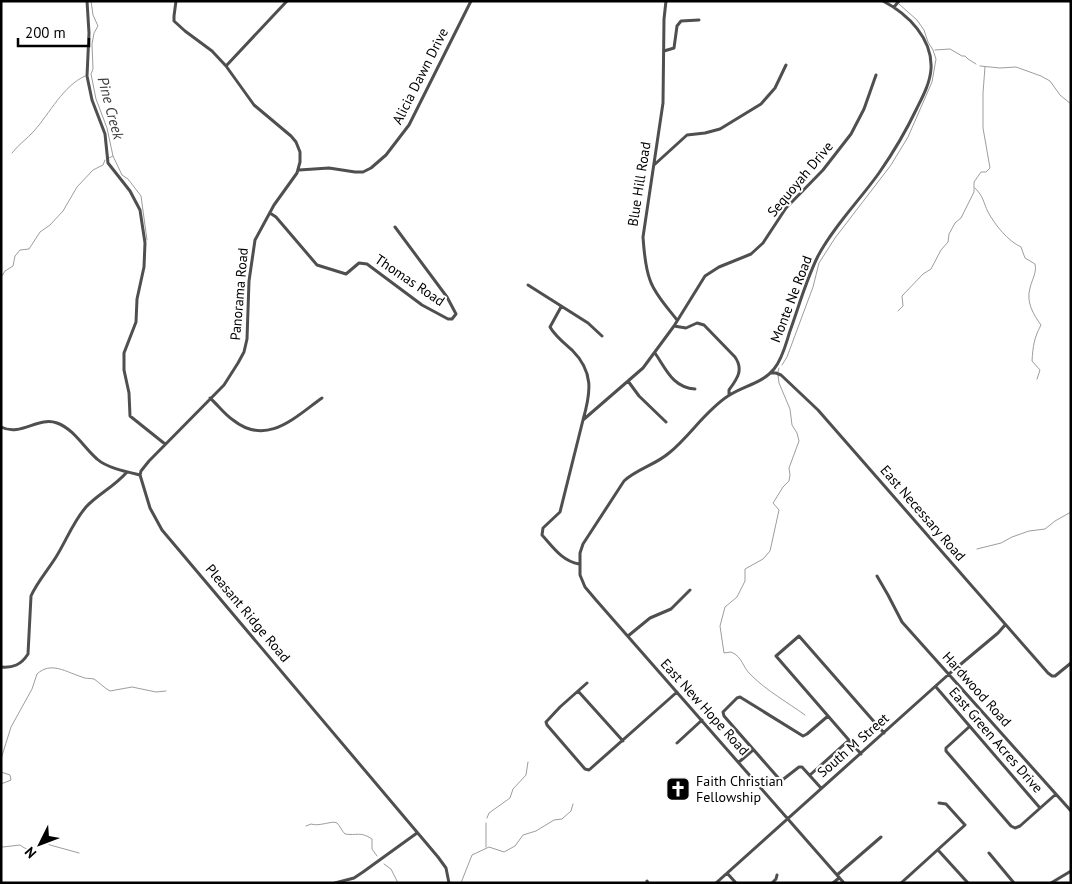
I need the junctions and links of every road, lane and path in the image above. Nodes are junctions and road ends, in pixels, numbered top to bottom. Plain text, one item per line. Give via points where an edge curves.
1 (87, 1) edge
2 (176, 1) edge
3 (287, 1) edge
4 (471, 1) edge
5 (666, 1) edge
6 (883, 1) edge
7 (899, 1) edge
8 (894, 6) junction
9 (698, 20) dead end
10 (664, 51) junction
11 (226, 66) junction
12 (786, 66) dead end
13 (876, 75) dead end
14 (654, 165) junction
15 (299, 170) junction
16 (270, 213) junction
17 (395, 227) dead end
18 (528, 285) dead end
19 (561, 307) junction
20 (677, 320) junction
21 (674, 326) junction
22 (602, 336) dead end
23 (655, 353) junction
24 (770, 373) junction
25 (628, 381) junction
26 (695, 389) dead end
27 (730, 395) junction
28 (210, 398) junction
29 (322, 398) dead end
30 (583, 420) junction
31 (666, 422) dead end
32 (1, 427) edge
33 (165, 444) junction
34 (127, 471) junction
35 (140, 476) junction
36 (579, 564) junction
37 (876, 576) dead end
38 (690, 590) dead end
39 (1005, 625) junction
40 (628, 636) junction
41 (1071, 663) edge
42 (1, 667) edge
43 (949, 674) junction
44 (587, 683) dead end
45 (936, 688) junction
46 (578, 691) junction
47 (677, 692) junction
48 (828, 716) junction
49 (702, 720) junction
50 (969, 727) junction
51 (884, 733) junction
52 (849, 740) junction
53 (622, 741) junction
54 (677, 743) dead end
55 (753, 750) junction
56 (861, 754) junction
57 (740, 762) junction
58 (810, 775) junction
59 (821, 788) junction
60 (1056, 794) junction
61 (939, 803) dead end
62 (1040, 808) junction
63 (1070, 810) edge
64 (788, 818) junction
65 (417, 833) junction
66 (881, 837) dead end
67 (938, 850) junction
68 (989, 853) dead end
69 (1071, 871) edge
70 (727, 873) junction
71 (777, 875) dead end
72 (838, 876) junction
73 (335, 883) edge
74 (449, 883) edge
75 (716, 883) edge
76 (736, 883) edge
77 (772, 883) edge
78 (834, 883) edge
79 (844, 883) edge
80 (901, 883) edge
81 (968, 883) edge
82 (1014, 883) edge
83 (1051, 883) edge

1 - 33 street via 86,76 105,134 108,163 140,210 145,243 136,322 124,353 130,416
2 - 11 street via 174,21 212,50
3 - 11 street
4 - 15 street, Alicia Dawn Drive via 409,126 386,155 363,172 322,168
5 - 10 street, Blue Hill Road
6 - 8 street, Monte Ne Road
7 - 8 street
8 - 24 street, Monte Ne Road via 914,25 928,50 931,67 925,92 893,152 818,256 785,348
9 - 10 street via 681,21 677,26 674,48
10 - 14 street, Blue Hill Road via 663,103
11 - 15 street via 254,105 296,142 300,152
12 - 14 street via 775,88 761,104 720,129 687,135
13 - 20 street, Sequoyah Drive via 854,128 828,164 792,201 758,249 705,276
14 - 20 street, Blue Hill Road via 643,227 645,258 652,286
15 - 16 street, Panorama Road
16 - 17 street, Thomas Road via 317,266 346,274 359,264 367,264 422,305 452,319 456,314 447,297
16 - 28 street, Panorama Road via 255,240 252,253 244,352 232,375
18 - 19 street
19 - 22 street via 588,323
19 - 30 street via 550,327 577,355 588,377 589,400
20 - 21 street
21 - 23 street
21 - 27 street via 704,325 735,357 740,371 729,390
23 - 25 street
23 - 26 street via 675,382
24 - 27 street, Monte Ne Road
24 - 39 street, East Necessary Road via 781,375 818,410
25 - 30 street
25 - 31 street
27 - 36 street, Monte Ne Road via 663,458 624,481 583,544
28 - 29 street via 239,424 264,430 286,424
28 - 33 street, Panorama Road
30 - 36 street via 560,512 544,528 542,535 563,558
32 - 34 street via 16,430 56,422 99,461
33 - 35 street, Panorama Road via 144,466
34 - 35 street
34 - 42 street via 86,508 34,588 28,654 24,661 12,667
35 - 65 street, Pleasant Ridge Road via 150,508 162,530
36 - 40 street, East New Hope Road via 585,587
37 - 43 street, Hardwood Road via 902,622
38 - 40 street via 671,609 650,618
39 - 41 street, East Necessary Road via 1048,673 1054,676
39 - 43 street, South M Street
40 - 47 street, East New Hope Road
43 - 45 street, South M Street
43 - 60 street, Hardwood Road
44 - 46 street
45 - 50 street, East Green Acres Drive
45 - 51 street, South M Street
46 - 53 street
46 - 53 street via 547,718 547,726 589,770
47 - 49 street, East New Hope Road
47 - 53 street
48 - 51 street via 776,656 799,636
48 - 52 street
48 - 55 street via 803,736 737,698 723,715
49 - 54 street
49 - 57 street, East New Hope Road
50 - 62 street, East Green Acres Drive
50 - 62 street via 946,748 948,755 1014,828
51 - 56 street, South M Street
52 - 56 street
52 - 58 street
55 - 57 street
55 - 58 street via 781,781 799,767
56 - 59 street, South M Street
57 - 64 street, East New Hope Road
58 - 59 street
59 - 64 street, South M Street
60 - 62 street
60 - 63 street, Hardwood Road
61 - 67 street via 946,804 965,825
64 - 70 street, South M Street
64 - 72 street, East New Hope Road
65 - 73 street via 354,878
65 - 74 street, Pleasant Ridge Road via 443,863
66 - 72 street
67 - 80 street
67 - 81 street
68 - 82 street
69 - 83 street
70 - 75 street, South M Street
70 - 76 street
71 - 77 street
72 - 78 street
72 - 79 street, East New Hope Road

